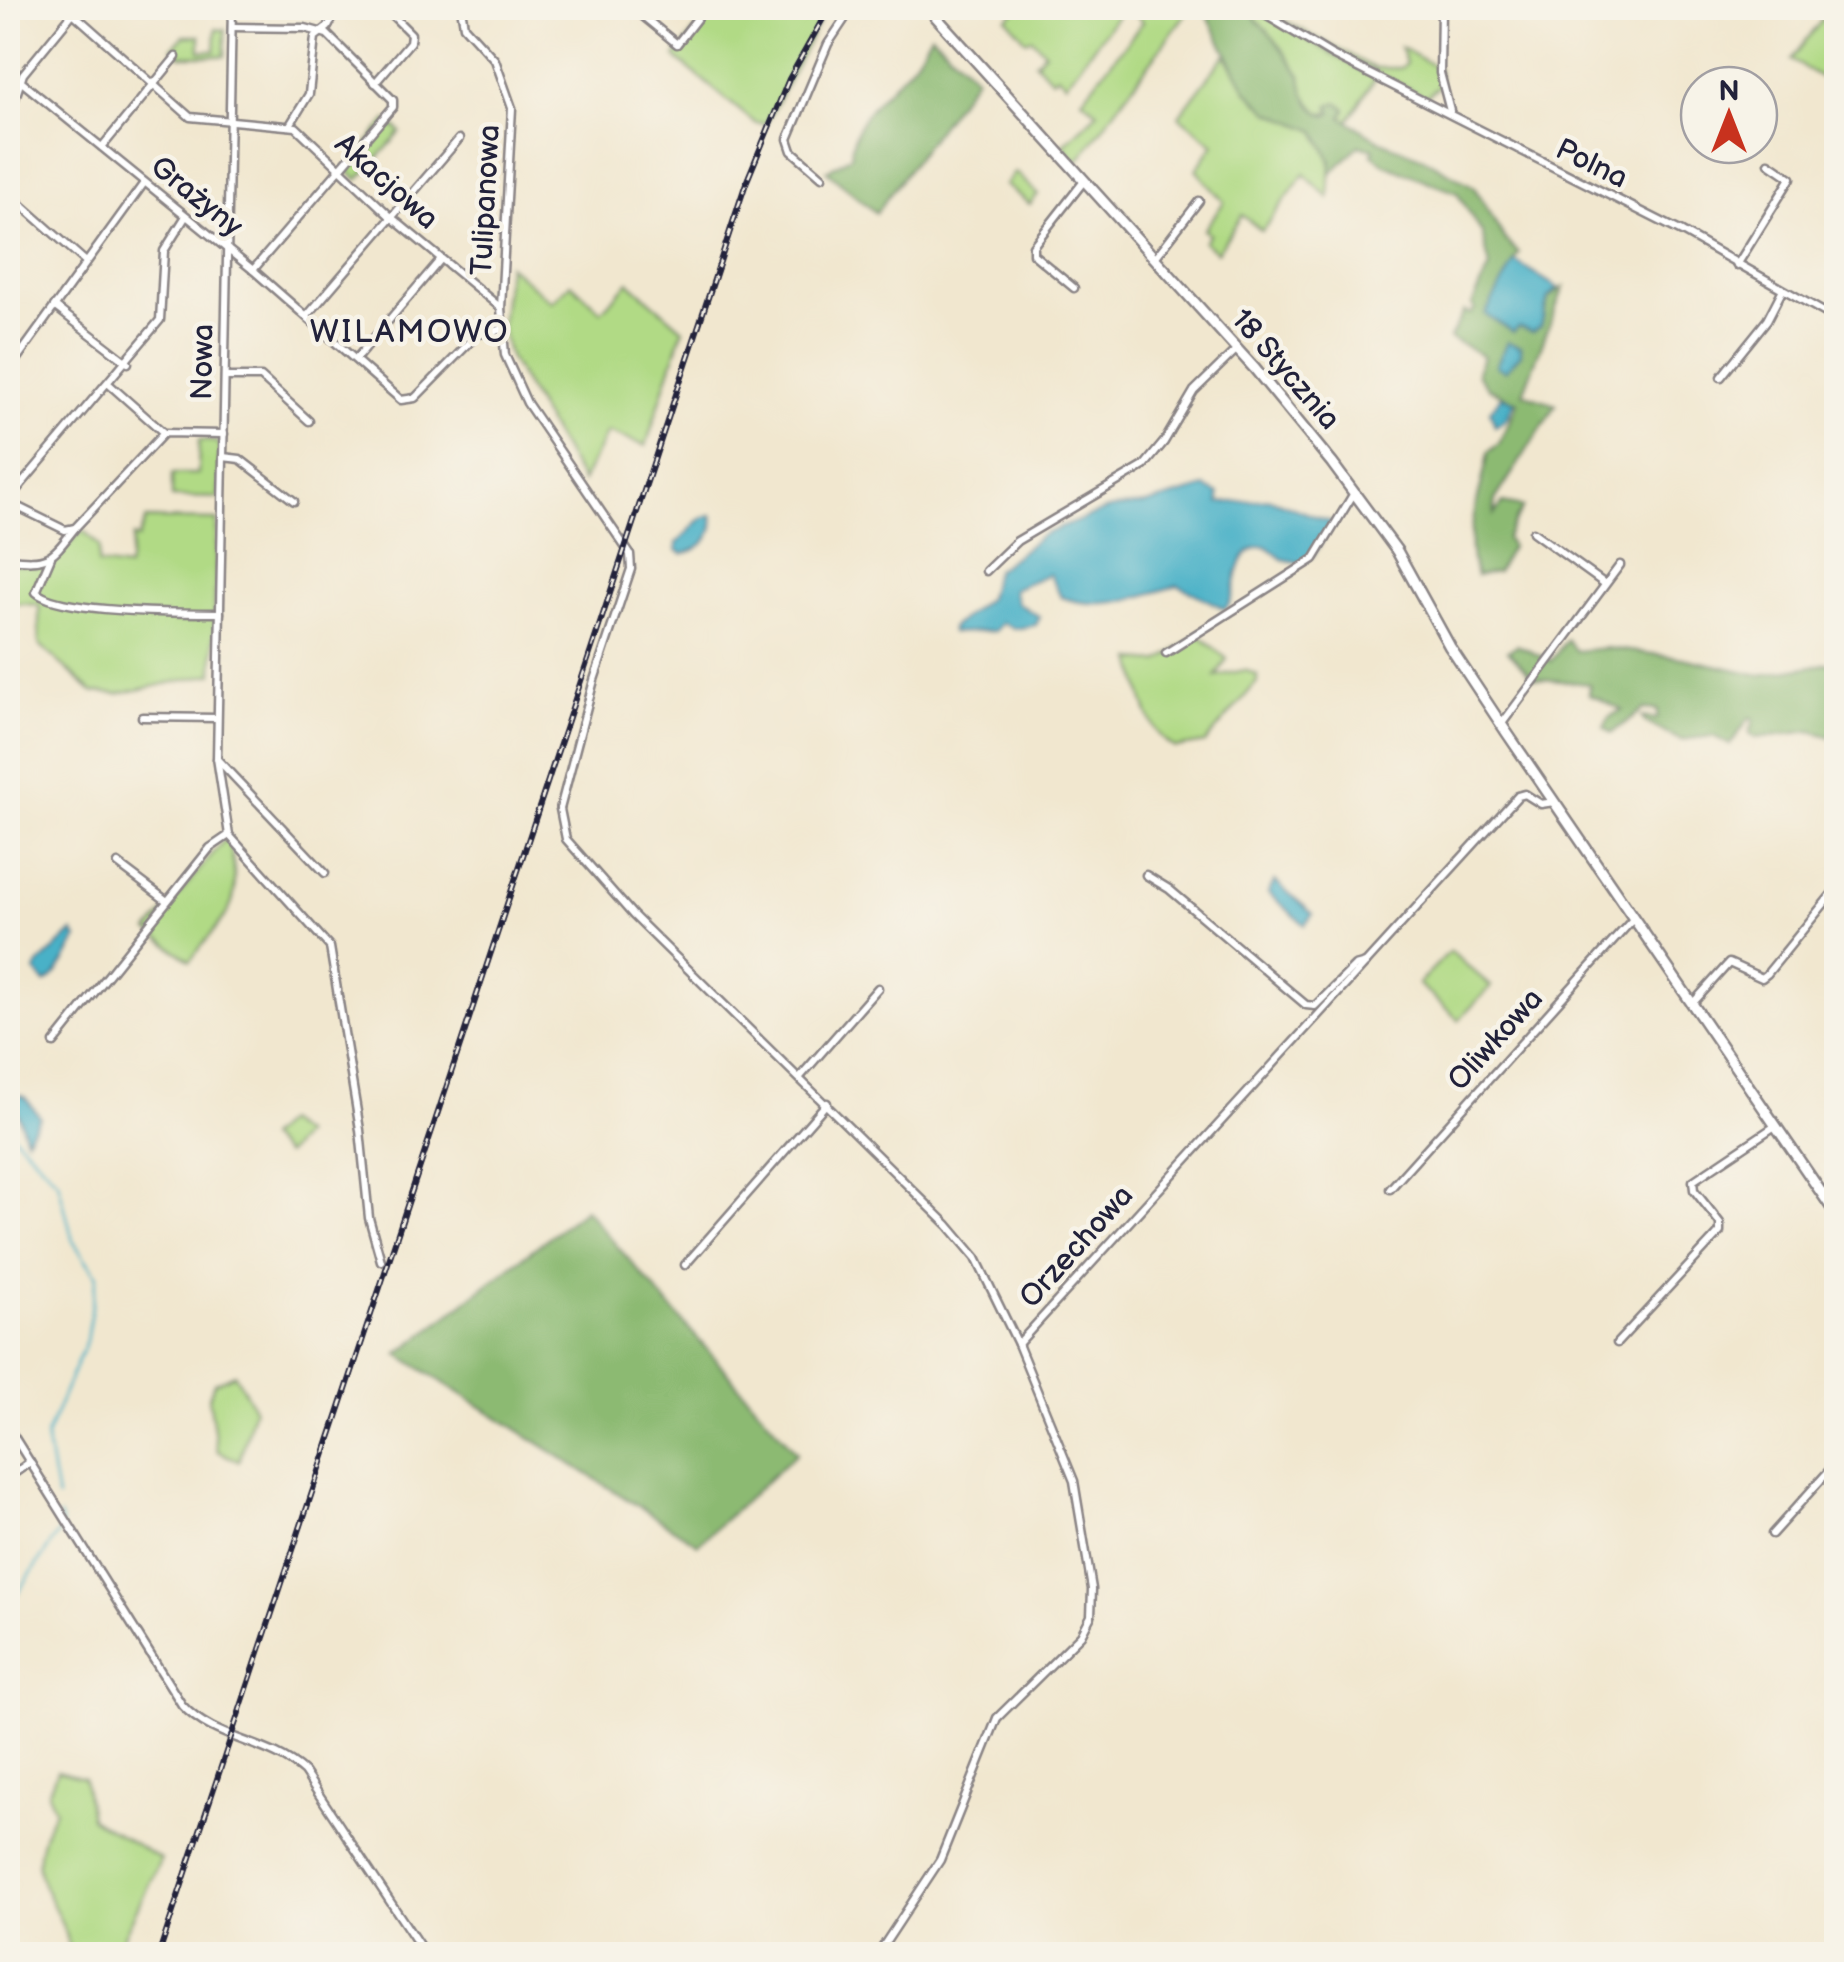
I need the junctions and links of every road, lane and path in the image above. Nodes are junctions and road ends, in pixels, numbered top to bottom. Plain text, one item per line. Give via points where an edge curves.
1 (232, 8) edge
2 (338, 8) edge
3 (385, 8) edge
4 (461, 8) edge
5 (633, 8) edge
6 (705, 8) edge
7 (852, 8) edge
8 (928, 8) edge
9 (1254, 8) edge
10 (1441, 8) edge
11 (75, 10) edge
12 (232, 27) junction
13 (319, 30) junction
14 (176, 57) dead end
15 (8, 71) edge
16 (20, 81) junction
17 (375, 83) junction
18 (152, 85) junction
19 (1443, 88) junction
20 (1428, 101) junction
21 (1450, 112) junction
22 (8, 120) edge
23 (230, 123) junction
24 (289, 126) junction
25 (459, 139) dead end
26 (102, 147) junction
27 (1772, 165) edge
28 (337, 169) junction
29 (822, 177) dead end
30 (1084, 181) junction
31 (144, 183) junction
32 (8, 193) edge
33 (1199, 201) dead end
34 (186, 216) junction
35 (391, 217) junction
36 (226, 248) junction
37 (442, 259) junction
38 (1154, 259) junction
39 (86, 262) junction
40 (1737, 265) junction
41 (253, 270) junction
42 (1074, 288) dead end
43 (1782, 291) junction
44 (54, 306) junction
45 (501, 308) junction
46 (307, 316) junction
47 (1836, 319) edge
48 (500, 330) junction
49 (1237, 350) junction
50 (356, 359) junction
51 (128, 364) junction
52 (8, 371) edge
53 (225, 377) junction
54 (1721, 377) dead end
55 (110, 385) junction
56 (309, 421) dead end
57 (164, 433) junction
58 (224, 434) junction
59 (223, 457) junction
60 (1354, 493) junction
61 (8, 501) edge
62 (294, 501) dead end
63 (75, 528) junction
64 (1534, 532) dead end
65 (52, 557) junction
66 (8, 559) edge
67 (1620, 565) dead end
68 (986, 570) dead end
69 (1605, 584) junction
70 (220, 613) junction
71 (1166, 653) dead end
72 (142, 717) dead end
73 (217, 718) junction
74 (1502, 724) junction
75 (216, 758) junction
76 (1555, 802) junction
77 (229, 835) junction
78 (566, 838) joint
79 (118, 864) dead end
80 (326, 873) dead end
81 (1146, 875) dead end
82 (1836, 889) edge
83 (167, 901) junction
84 (1634, 918) junction
85 (1368, 963) junction
86 (878, 988) dead end
87 (1692, 1004) junction
88 (54, 1043) dead end
89 (800, 1077) junction
90 (827, 1103) junction
91 (1775, 1126) junction
92 (1390, 1190) dead end
93 (1836, 1214) edge
94 (381, 1262) dead end
95 (686, 1265) dead end
96 (1018, 1344) junction
97 (1617, 1344) dead end
98 (8, 1426) edge
99 (30, 1462) junction
100 (1836, 1463) edge
101 (16, 1472) dead end
102 (1772, 1534) dead end
103 (425, 1954) edge
104 (434, 1954) edge
105 (878, 1954) edge

1 - 12 street, Nowa
2 - 13 street
3 - 17 street via 411,34 410,42
4 - 45 street, Tulipanowa via 464,26 495,60 512,108
5 - 6 street via 677,44
7 - 29 street via 828,44 788,139
8 - 30 street, 18 Stycznia
9 - 20 street, Polna
10 - 19 street
11 - 16 street
11 - 18 street
12 - 13 street
12 - 23 street, Nowa
13 - 17 street
13 - 24 street via 310,94
14 - 18 street
15 - 16 street, Grażyny
16 - 22 street
16 - 26 street, Grażyny
17 - 28 street via 393,107
18 - 23 street via 190,117
18 - 26 street
19 - 20 street
19 - 21 street
20 - 21 street, Polna
21 - 40 street, Polna
23 - 24 street
23 - 36 street, Nowa
24 - 28 street, Akacjowa
25 - 35 street
26 - 31 street, Grażyny
27 - 40 street via 1792,178
28 - 35 street, Akacjowa
28 - 41 street
30 - 38 street, 18 Stycznia
30 - 42 street via 1032,254
31 - 34 street, Grażyny
31 - 39 street
32 - 39 street
33 - 38 street
34 - 36 street, Grażyny
34 - 51 street via 164,251 160,320
35 - 37 street, Akacjowa
35 - 46 street
36 - 41 street, Grażyny
36 - 53 street, Nowa
37 - 45 street, Akacjowa
37 - 50 street
38 - 49 street, 18 Stycznia
39 - 44 street
40 - 43 street, Polna
41 - 46 street, Grażyny
43 - 47 street, Polna
43 - 54 street via 1768,320
44 - 51 street
44 - 52 street
45 - 48 street, Tulipanowa
46 - 50 street, Grażyny
48 - 50 street, Grażyny via 478,334 415,398 401,400
48 - 78 street, Tulipanowa via 504,355 527,402 630,554 560,810
49 - 60 street, 18 Stycznia
49 - 68 street via 1194,391 1144,466 1017,541
51 - 55 street
53 - 56 street via 261,377
53 - 58 street, Nowa
55 - 57 street
55 - 61 street
57 - 58 street
57 - 63 street
58 - 59 street, Nowa
59 - 62 street via 240,459
59 - 70 street, Nowa
60 - 71 street via 1314,559
60 - 74 street, 18 Stycznia
61 - 63 street via 65,530
63 - 65 street
64 - 69 street
65 - 66 street
65 - 70 street via 36,592 51,602
67 - 69 street
69 - 74 street
70 - 73 street, Nowa
72 - 73 street
73 - 75 street, Nowa
74 - 76 street, 18 Stycznia
75 - 77 street, Nowa
75 - 80 street
76 - 84 street, 18 Stycznia
76 - 85 street, Orzechowa via 1518,796
77 - 83 street
77 - 94 street via 330,947 368,1218
78 - 89 street, Orzechowa via 632,916
79 - 83 street
81 - 85 street via 1170,888 1306,1006 1315,1006 1355,966
82 - 87 street via 1762,978 1728,963
83 - 88 street
84 - 87 street, 18 Stycznia
84 - 92 street, Oliwkowa
85 - 96 street, Orzechowa
86 - 89 street
87 - 91 street, 18 Stycznia
89 - 90 street, Orzechowa
90 - 95 street
90 - 96 street, Orzechowa via 976,1258
91 - 93 street, 18 Stycznia
91 - 97 street via 1693,1180 1720,1232
96 - 105 street via 1074,1481 1091,1616 1081,1635 997,1718 940,1860
98 - 99 street
99 - 101 street
99 - 103 street via 182,1705 196,1720 277,1753 304,1772
100 - 102 street
103 - 104 street

